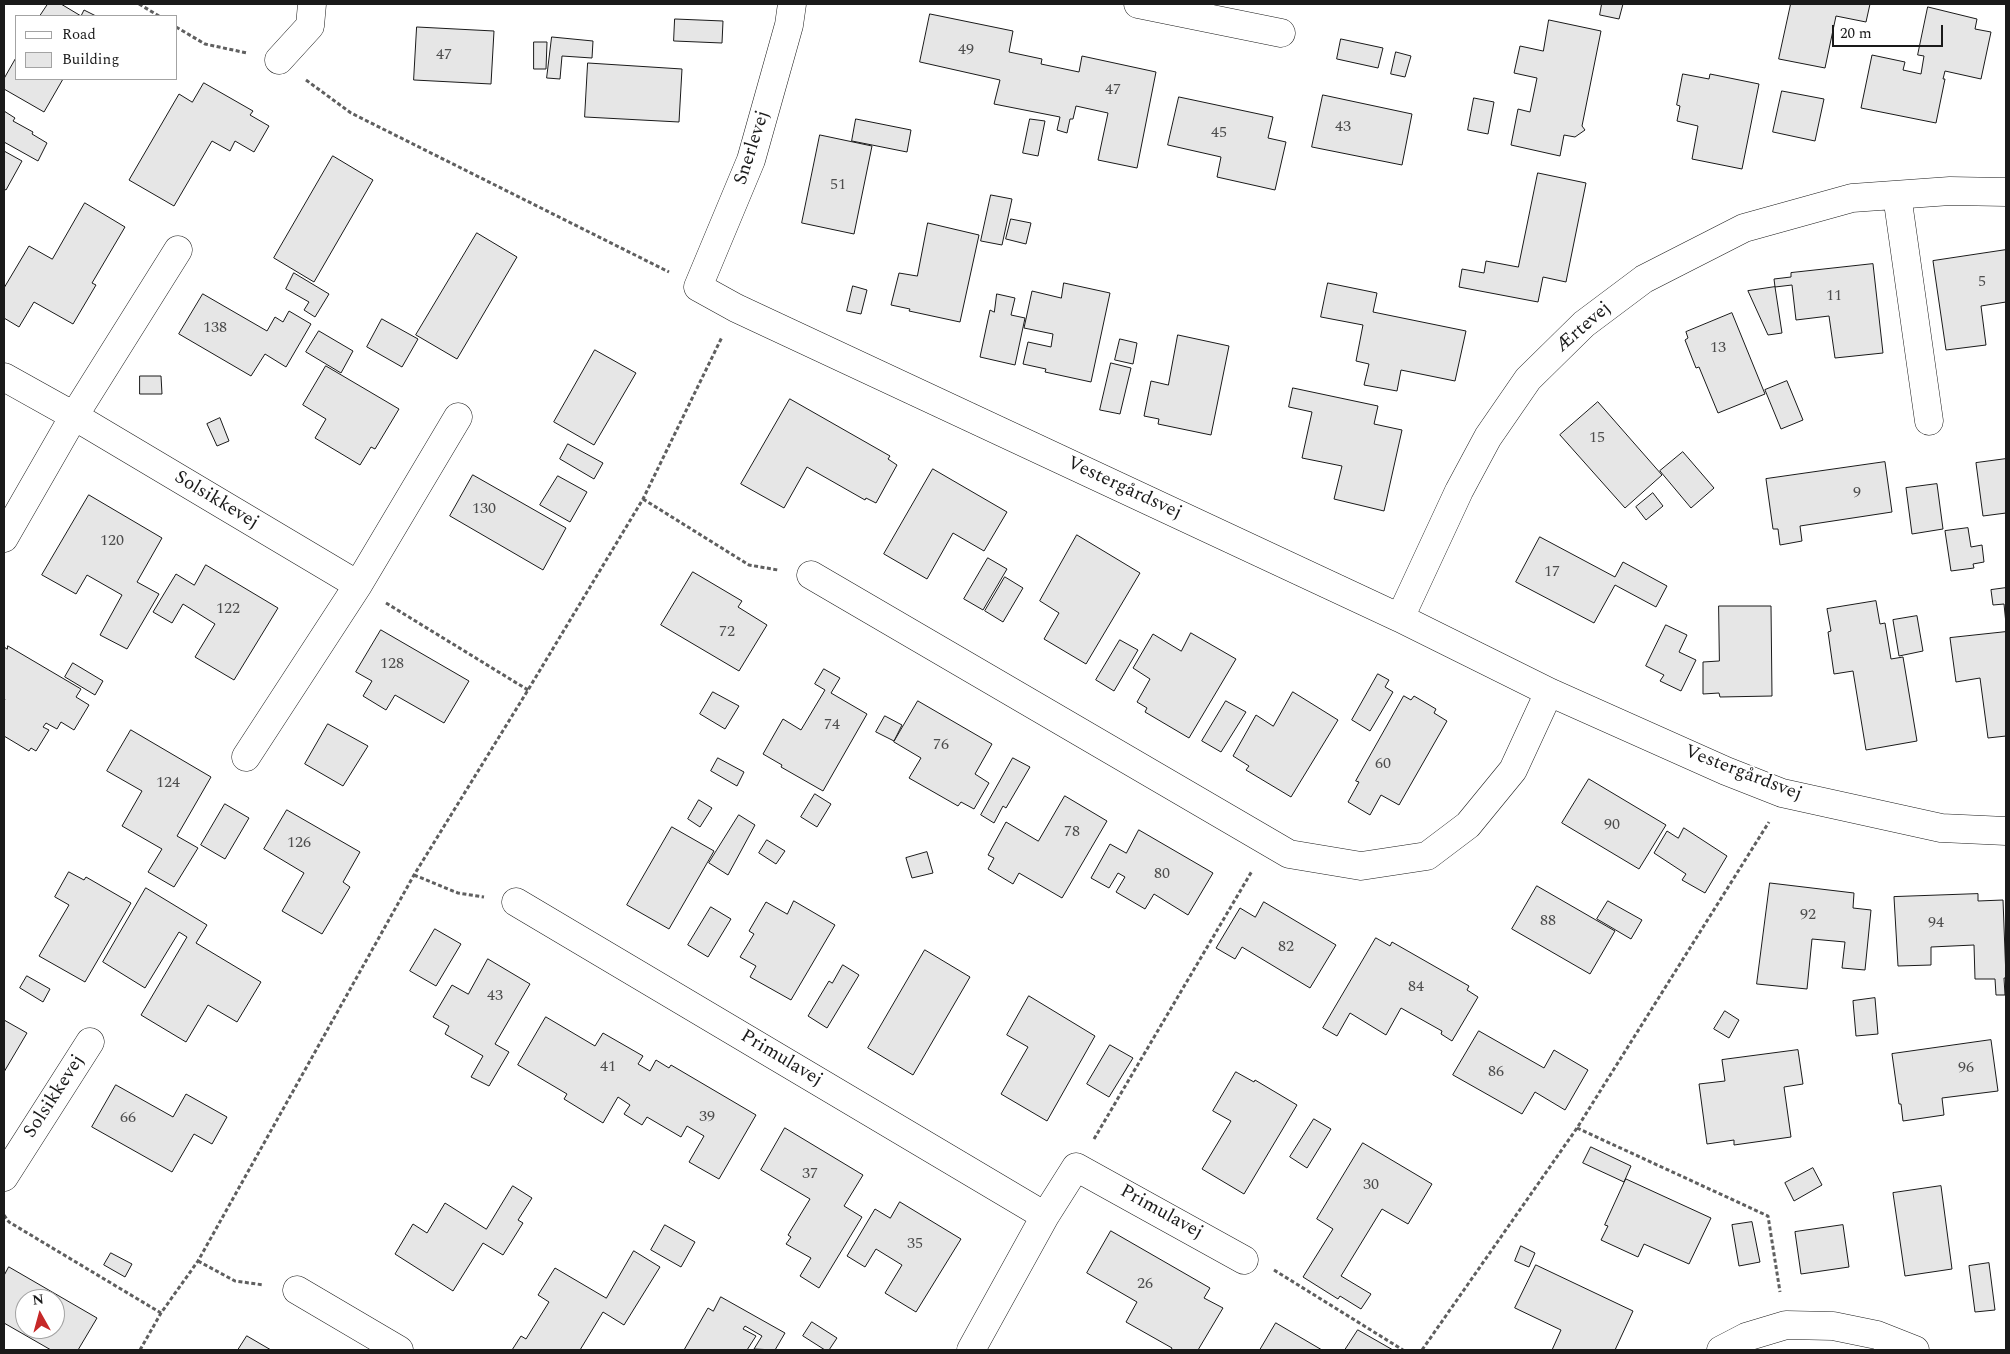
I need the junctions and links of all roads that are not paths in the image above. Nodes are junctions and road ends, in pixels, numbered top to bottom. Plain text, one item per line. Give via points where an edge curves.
1 (312, 4) edge
2 (792, 4) edge
3 (1138, 4) edge
4 (1281, 32) dead end
5 (279, 60) road end
6 (2006, 192) edge
7 (1898, 195) junction
8 (178, 250) dead end
9 (698, 287) joint
10 (4, 377) edge
11 (74, 416) junction
12 (458, 417) dead end
13 (1929, 421) dead end
14 (4, 538) edge
15 (811, 575) road end
16 (358, 585) junction
17 (1400, 618) junction
18 (1549, 692) junction
19 (246, 757) dead end
20 (2006, 831) edge
21 (516, 902) road end
22 (90, 1042) dead end
23 (4, 1177) edge
24 (1045, 1216) junction
25 (1244, 1260) road end
26 (297, 1290) road end
27 (400, 1350) edge
28 (971, 1350) edge
29 (1721, 1350) edge
30 (1915, 1350) edge

1 - 5 street via 310,26
2 - 9 street, Snerlevej via 751,160
3 - 4 street
6 - 7 street, Ærtevej via 1950,191
7 - 13 street
7 - 17 street, Ærtevej via 1852,198 1744,228 1644,280 1584,324 1528,379 1488,437
8 - 11 street
9 - 17 street, Vestergårdsvej via 736,308
10 - 11 street, Solsikkevej
11 - 14 street
11 - 16 street, Solsikkevej
12 - 16 street
15 - 18 street via 1289,854 1361,866 1426,856 1468,824 1513,770
16 - 19 street
17 - 18 street, Vestergårdsvej
18 - 20 street, Vestergårdsvej via 1782,793 1941,828
21 - 24 street, Primulavej
22 - 23 street, Solsikkevej
24 - 25 street, Primulavej via 1076,1167
24 - 28 street
26 - 27 street
29 - 30 street via 1746,1337 1786,1325 1834,1326 1876,1335

